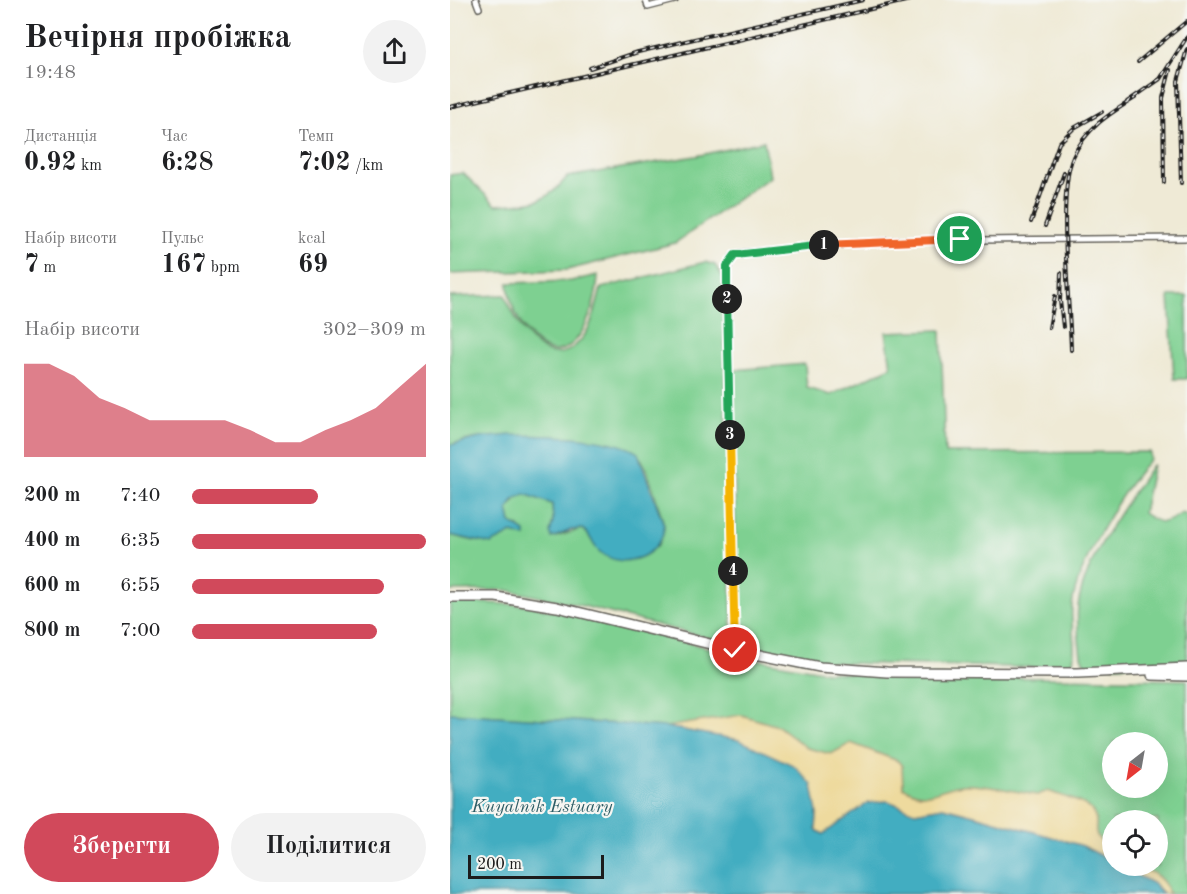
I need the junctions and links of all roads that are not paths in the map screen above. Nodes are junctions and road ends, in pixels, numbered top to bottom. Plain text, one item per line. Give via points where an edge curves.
1 (476, 0) edge
2 (646, 0) edge
3 (675, 0) edge
4 (479, 8) dead end
5 (1187, 238) edge
6 (450, 597) edge
7 (735, 650) junction
8 (1187, 668) edge
9 (1108, 673) junction
10 (1187, 676) edge

1 - 4 street
2 - 3 street via 648,7
5 - 7 street via 847,242 732,257 727,271
6 - 7 highway via 496,597 557,607
7 - 9 highway via 820,667 887,672
8 - 9 highway
9 - 10 highway

